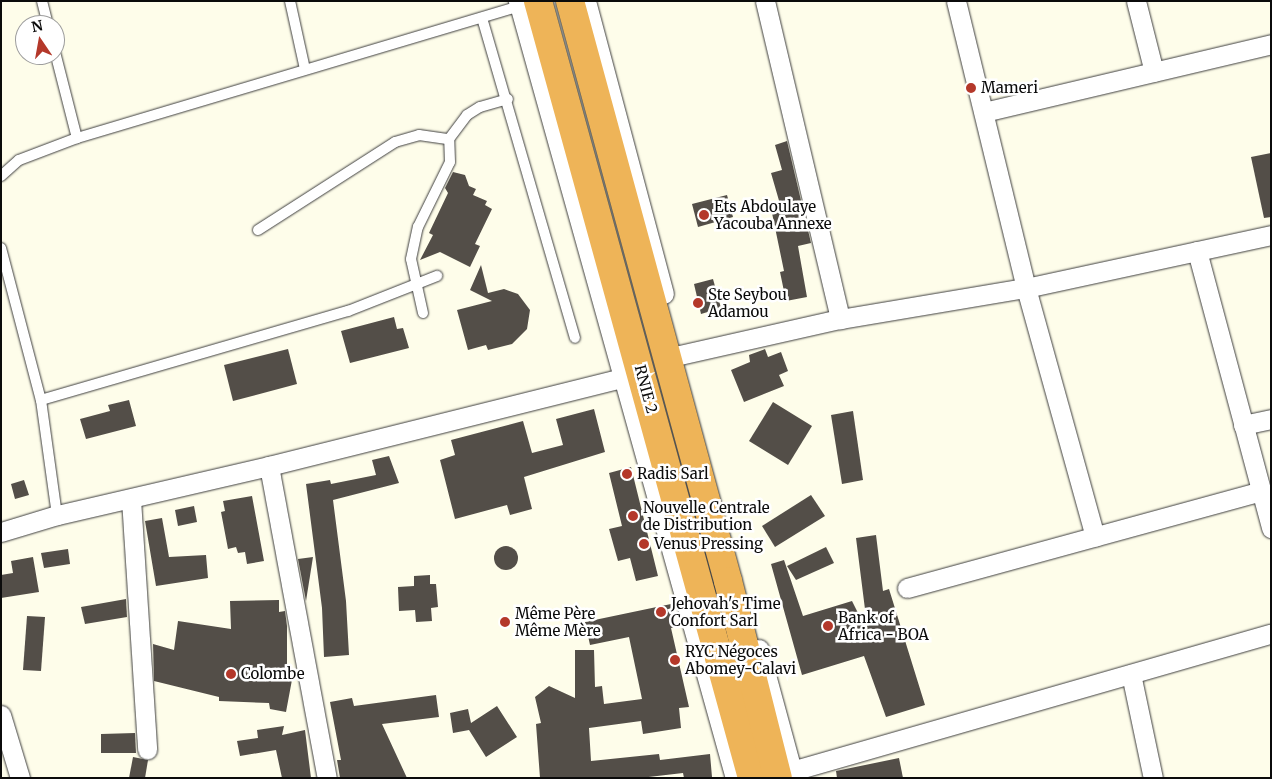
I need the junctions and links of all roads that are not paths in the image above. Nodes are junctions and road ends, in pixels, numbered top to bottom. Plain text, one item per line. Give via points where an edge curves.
1 (42, 1) edge
2 (290, 1) edge
3 (570, 1) edge
4 (586, 1) edge
5 (765, 1) edge
6 (956, 1) edge
7 (1136, 1) edge
8 (525, 3) edge
9 (46, 15) edge
10 (482, 18) junction
11 (1271, 44) edge
12 (58, 65) edge
13 (305, 69) junction
14 (1154, 72) junction
15 (508, 99) junction
16 (984, 112) junction
17 (77, 138) junction
18 (449, 139) junction
19 (1, 176) edge
20 (258, 230) dead end
21 (1271, 235) edge
22 (1, 248) edge
23 (1197, 251) junction
24 (437, 276) dead end
25 (414, 284) junction
26 (1026, 288) junction
27 (423, 313) dead end
28 (840, 319) junction
29 (575, 338) dead end
30 (680, 355) junction
31 (623, 378) junction
32 (41, 400) junction
33 (1271, 419) edge
34 (1243, 424) junction
35 (269, 466) junction
36 (1261, 491) junction
37 (131, 499) junction
38 (57, 515) junction
39 (1271, 528) edge
40 (1, 532) edge
41 (1094, 537) junction
42 (907, 588) dead end
43 (1271, 634) edge
44 (1131, 674) junction
45 (1, 715) edge
46 (147, 748) dead end
47 (788, 775) edge
48 (20, 778) edge
49 (327, 778) edge
50 (735, 778) edge
51 (752, 778) edge
52 (1153, 778) edge

1 - 9 lane
2 - 13 lane
3 - 47 highway, RNIE 2 / RNIE 2 via 744,638
4 - 30 street
5 - 28 street
6 - 16 street
7 - 14 street
8 - 10 lane
8 - 31 street
8 - 51 highway, RNIE 2 / RNIE 2
10 - 13 lane
10 - 15 lane
11 - 14 street
12 - 17 lane
13 - 17 lane
14 - 16 street
15 - 18 lane via 480,107 467,115
15 - 29 lane
16 - 26 street
17 - 19 lane via 19,160
18 - 20 lane via 419,135 396,142
18 - 25 lane via 450,162 418,227 413,247
21 - 23 street
22 - 32 lane
23 - 26 street
23 - 34 street
24 - 25 lane
25 - 27 lane
25 - 32 lane via 348,310
26 - 28 street
26 - 41 street
28 - 30 street
30 - 47 street
31 - 35 street
31 - 50 street
32 - 38 lane
33 - 34 street
34 - 36 street
35 - 37 street
35 - 49 street
36 - 39 street
36 - 41 street
37 - 38 street
37 - 46 street
38 - 40 street
41 - 42 street
43 - 44 street
44 - 47 street
44 - 52 street
45 - 48 street

